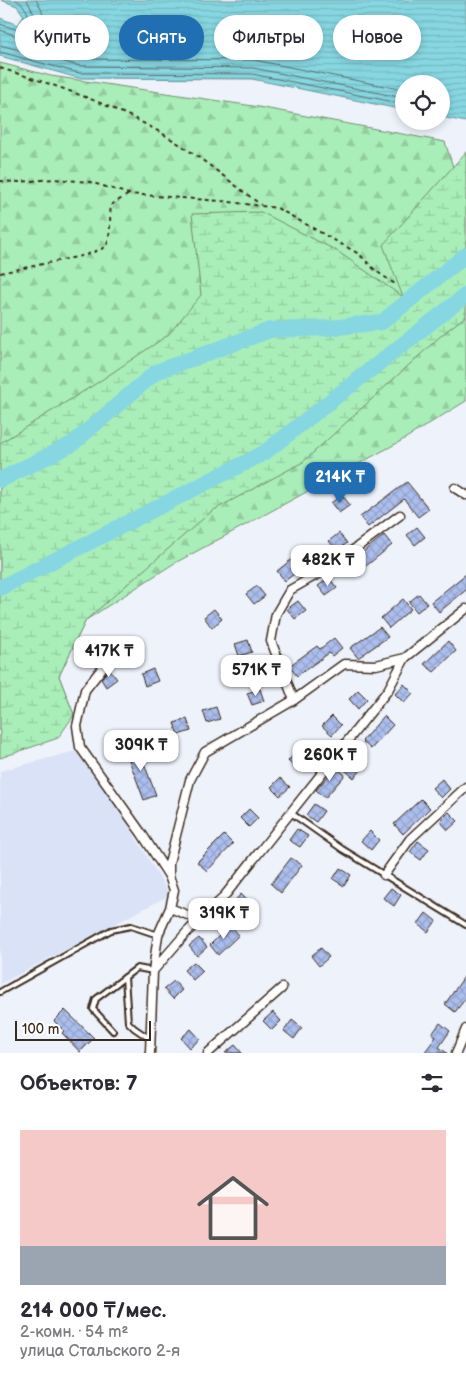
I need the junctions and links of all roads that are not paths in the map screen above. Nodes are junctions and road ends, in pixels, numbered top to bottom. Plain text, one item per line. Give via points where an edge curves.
1 (455, 488) dead end
2 (466, 495) edge
3 (400, 515) dead end
4 (466, 609) edge
5 (405, 658) junction
6 (108, 662) dead end
7 (294, 700) junction
8 (466, 787) edge
9 (291, 813) junction
10 (384, 875) junction
11 (169, 876) junction
12 (170, 908) junction
13 (200, 920) junction
14 (466, 925) edge
15 (158, 935) junction
16 (152, 971) junction
17 (125, 977) junction
18 (282, 988) dead end
19 (0, 992) edge
20 (466, 1029) edge
21 (113, 1031) dead end
22 (150, 1039) junction
23 (150, 1053) edge
24 (208, 1053) edge
25 (456, 1053) edge

1 - 2 street
3 - 7 street via 332,566 290,590 276,614 271,640
4 - 5 street
5 - 7 street via 376,665 344,664
5 - 9 street via 388,690
6 - 11 street via 85,690 77,726 80,747
7 - 11 street via 205,752 190,780 169,864
8 - 10 street via 410,839
9 - 10 lane
9 - 13 street via 222,899
10 - 14 lane
11 - 12 street via 174,890
12 - 13 street
12 - 15 street
13 - 16 street
15 - 16 street
15 - 19 lane via 131,926 111,930
16 - 17 lane via 137,968
16 - 22 street
17 - 21 lane via 96,999 93,1009
17 - 22 lane via 128,1022
18 - 24 street
20 - 25 street
22 - 23 street

